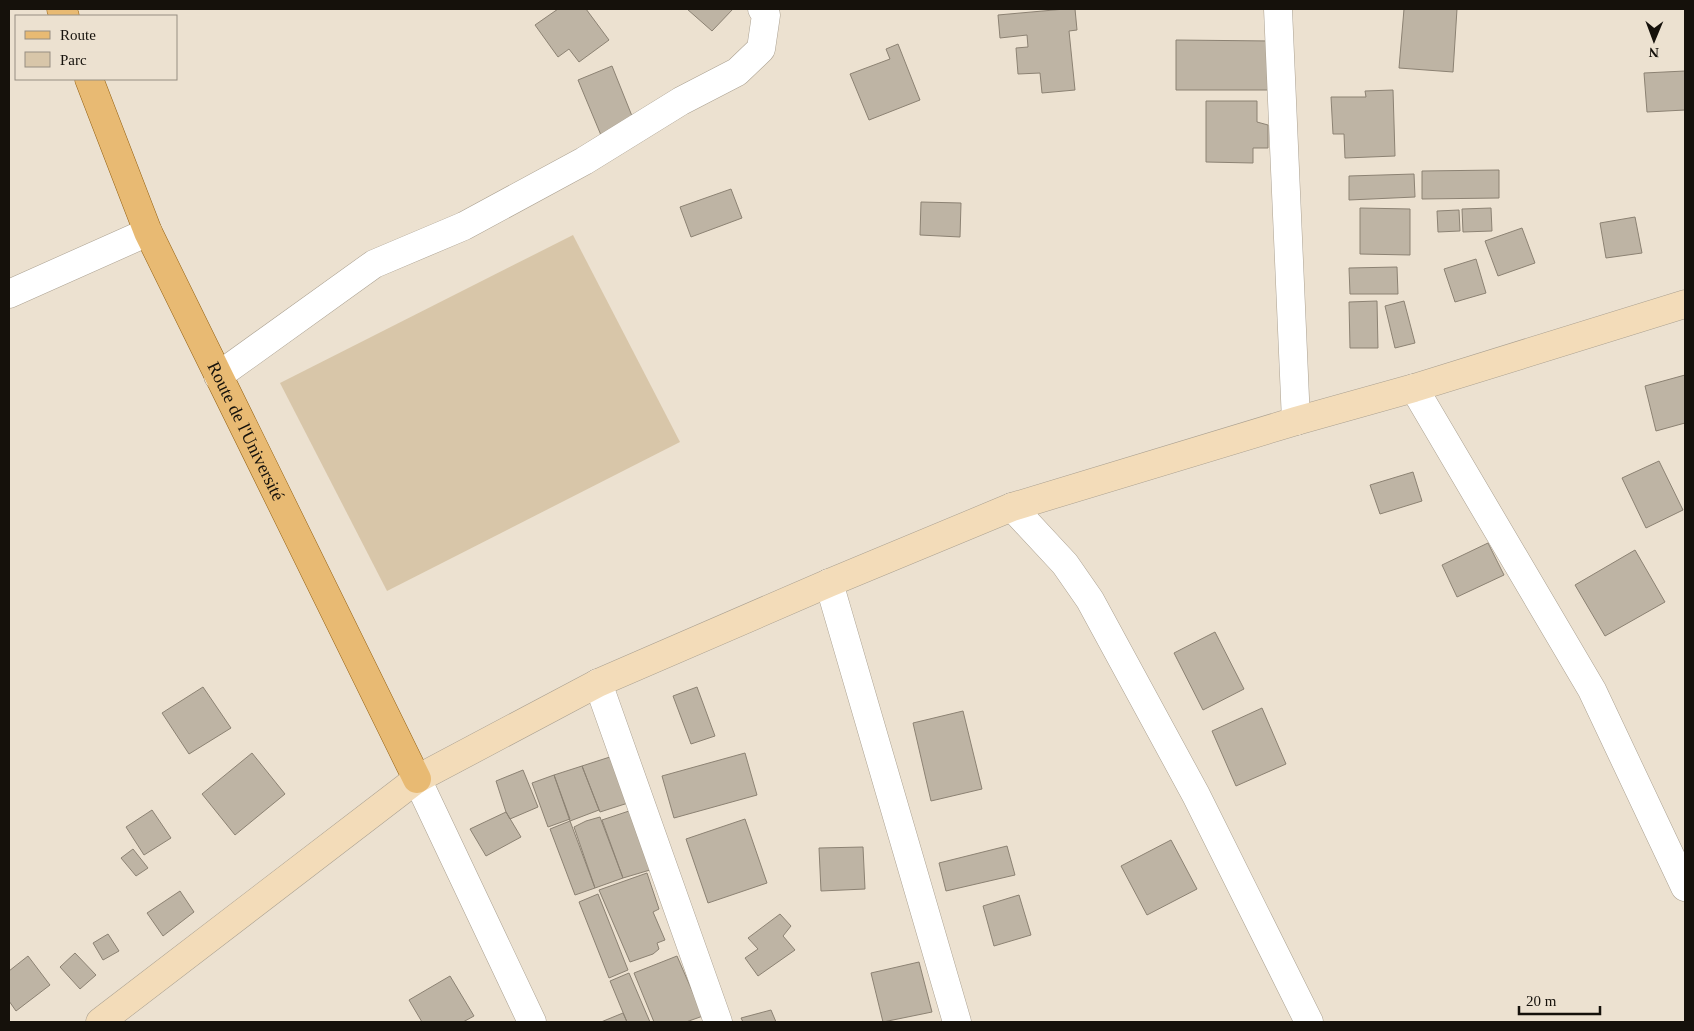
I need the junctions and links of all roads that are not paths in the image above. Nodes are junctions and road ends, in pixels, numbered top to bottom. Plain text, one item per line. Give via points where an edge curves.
1 (762, 9) edge
2 (1272, 12) edge
3 (89, 80) edge
4 (148, 232) junction
5 (9, 294) edge
6 (1685, 304) edge
7 (218, 376) junction
8 (1414, 388) junction
9 (1296, 421) junction
10 (1012, 507) junction
11 (829, 583) junction
12 (598, 683) junction
13 (417, 779) junction
14 (1685, 886) edge
15 (526, 1020) edge
16 (100, 1022) edge
17 (718, 1022) edge
18 (958, 1022) edge
19 (1309, 1022) edge

1 - 7 street via 766,15 761,49 738,72 681,101 584,161 464,226 374,264
2 - 9 street
3 - 4 main road, Route de l'Université
4 - 5 street
4 - 7 main road, Route de l'Université
6 - 8 main road
7 - 13 main road, Route de l'Université
8 - 9 main road
8 - 14 street via 1592,690
9 - 10 main road
10 - 11 main road
10 - 19 street via 1066,564 1090,600 1196,795
11 - 12 main road
11 - 18 street
12 - 13 main road
12 - 17 street
13 - 15 street
13 - 16 main road

